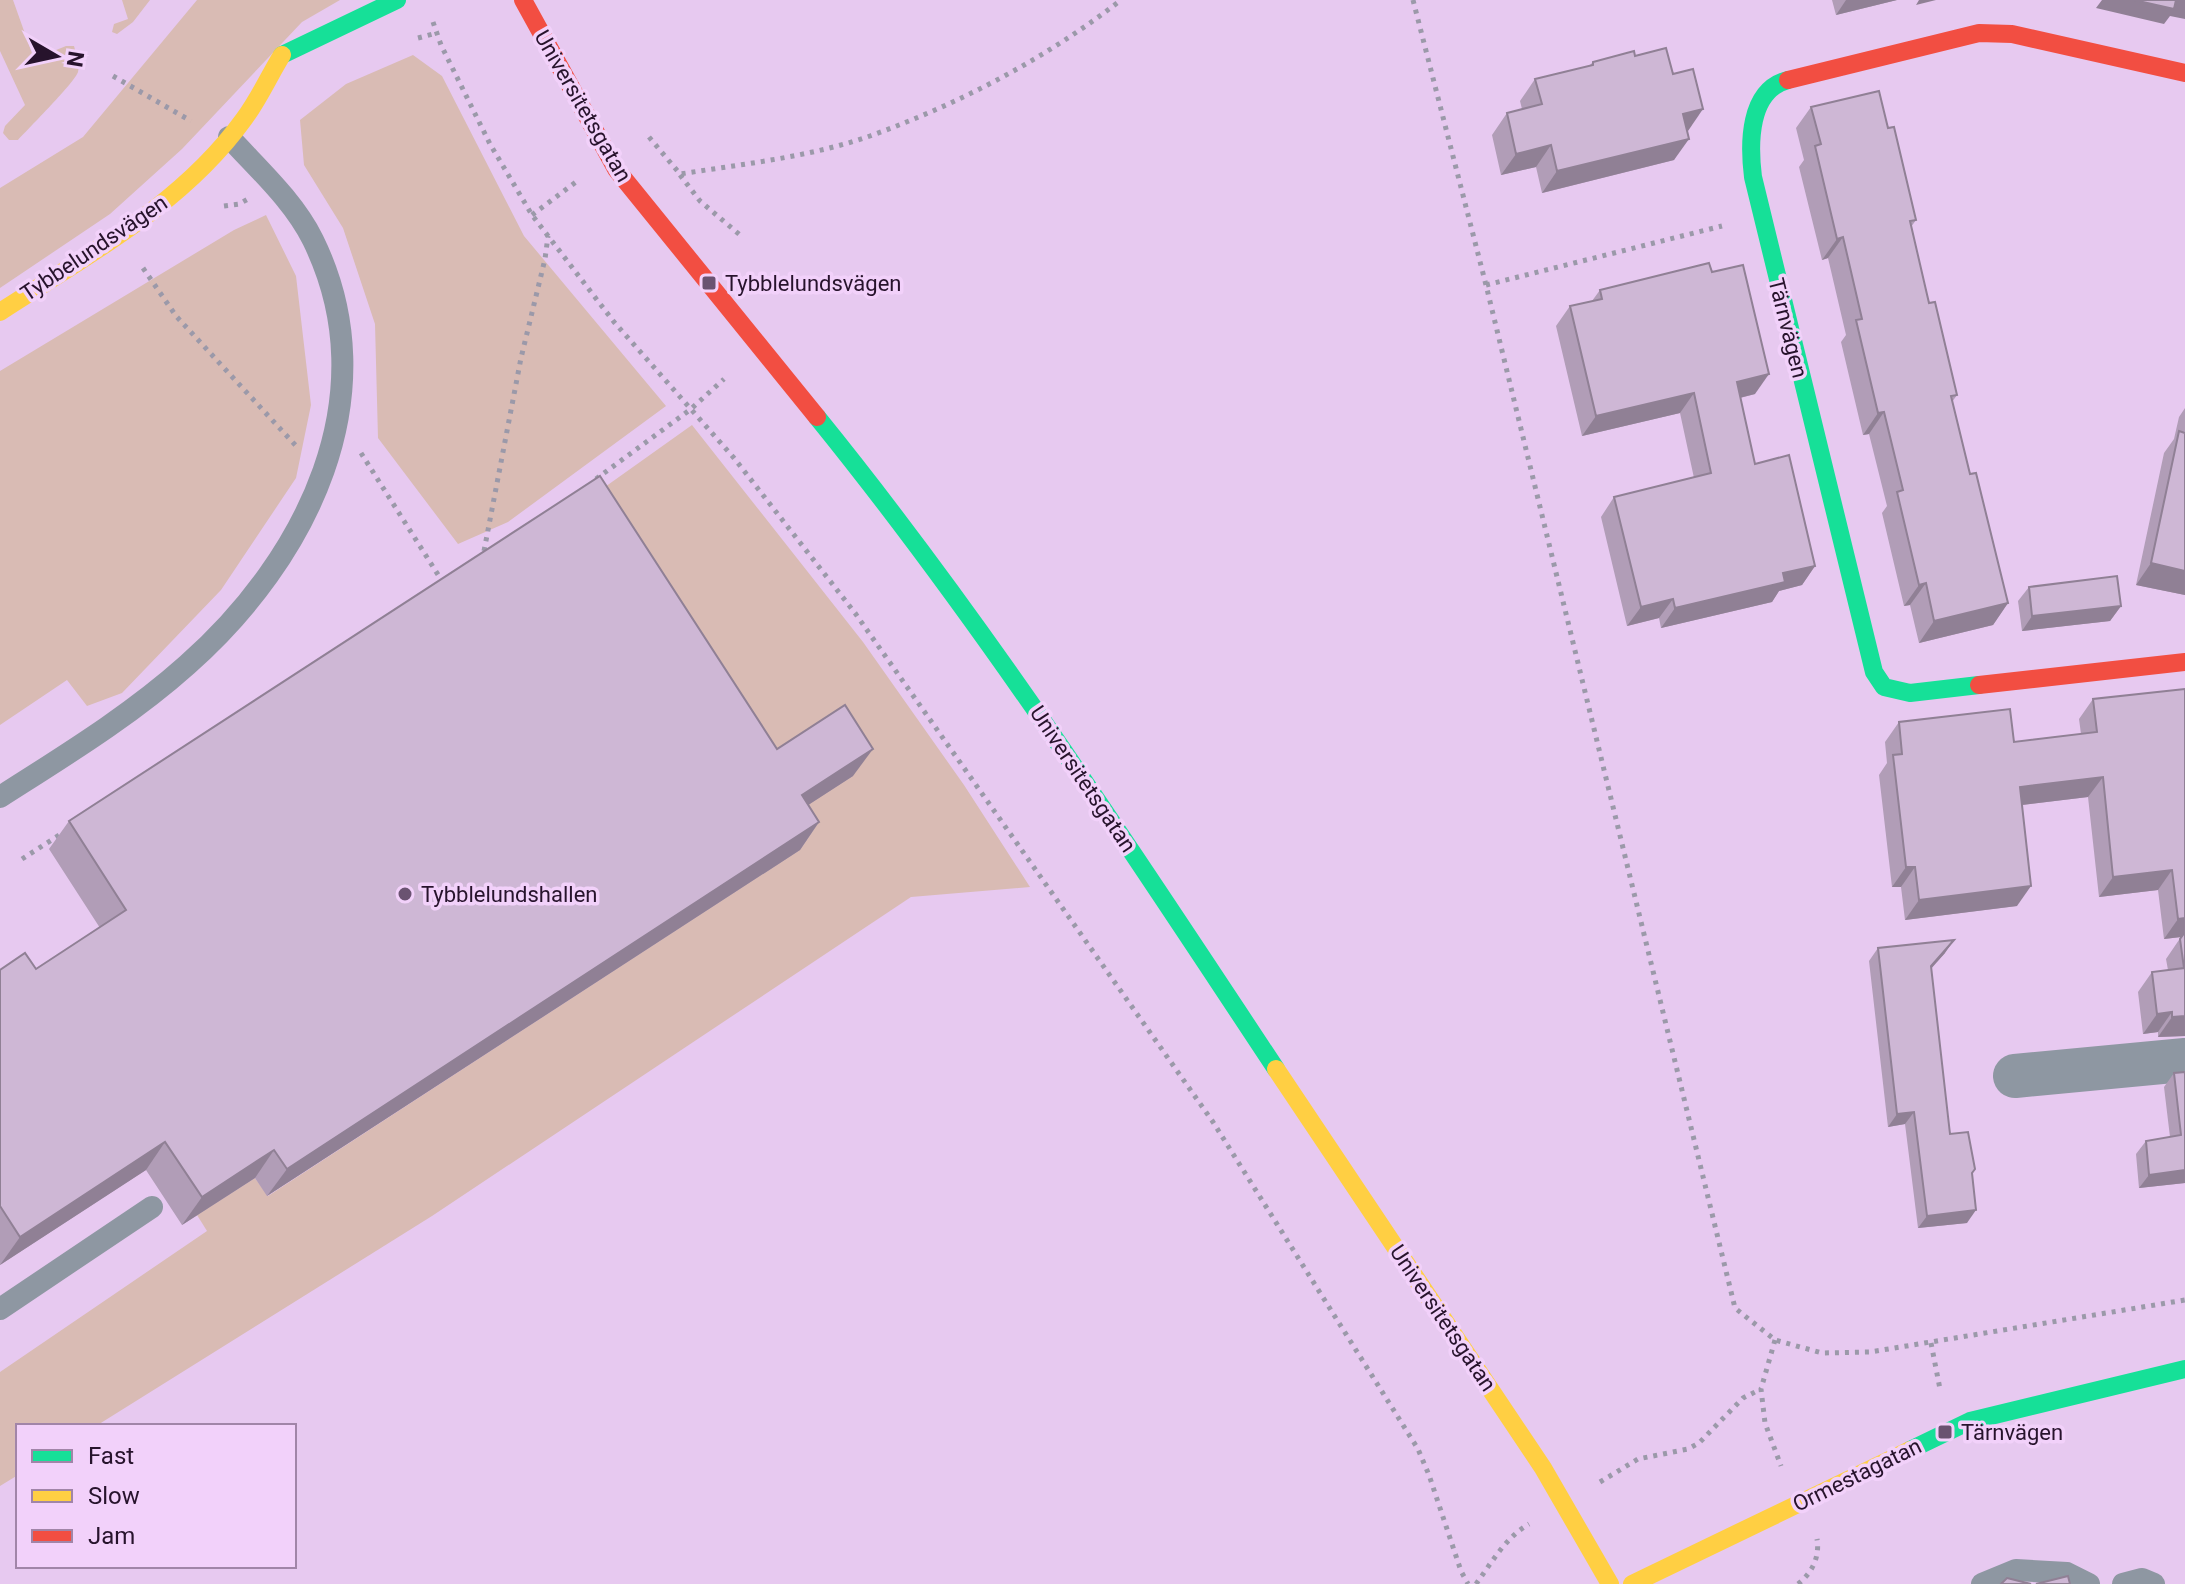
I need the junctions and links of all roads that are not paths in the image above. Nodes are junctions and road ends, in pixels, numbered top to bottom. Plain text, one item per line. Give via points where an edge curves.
1 (397, 0) edge
2 (523, 0) edge
3 (2185, 73) edge
4 (229, 137) junction
5 (0, 312) edge
6 (2185, 662) edge
7 (0, 797) edge
8 (2185, 1060) edge
9 (2015, 1076) dead end
10 (152, 1207) dead end
11 (0, 1309) edge
12 (2185, 1369) edge
13 (1610, 1584) edge
14 (1632, 1584) edge
15 (1982, 1584) edge
16 (2089, 1584) edge
17 (2123, 1584) edge
18 (2154, 1584) edge

1 - 4 street, Tybbelundsvägen via 283,53
2 - 13 street, Universitetsgatan via 610,160 881,496 1045,722 1564,1503
3 - 6 street, Tärnvägen via 2012,34 1979,33 1782,81 1764,95 1753,120 1748,155 1874,672 1884,687 1910,693
4 - 5 street, Tybbelundsvägen via 150,215
4 - 7 lane via 294,209 327,274 342,349 340,416 323,478 288,546 210,644 115,723
8 - 9 street
10 - 11 lane
12 - 14 street, Ormestagatan via 1970,1421
15 - 16 lane via 2016,1570 2067,1573
17 - 18 lane via 2142,1579

